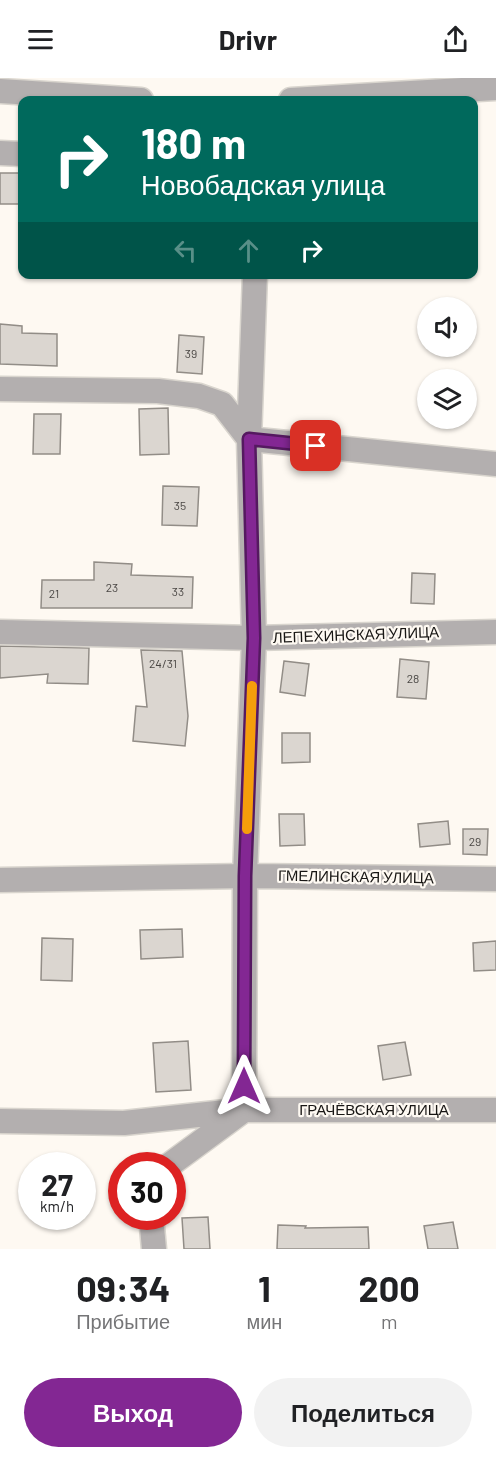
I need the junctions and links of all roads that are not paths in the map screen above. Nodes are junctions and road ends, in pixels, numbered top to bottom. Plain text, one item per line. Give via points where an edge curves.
1 (496, 88) edge
2 (0, 91) edge
3 (78, 96) edge
4 (359, 96) edge
5 (0, 153) edge
6 (18, 154) edge
7 (255, 279) edge
8 (0, 389) edge
9 (249, 439) junction
10 (496, 464) edge
11 (0, 632) edge
12 (496, 632) edge
13 (254, 638) junction
14 (245, 876) junction
15 (496, 879) edge
16 (0, 880) edge
17 (244, 1110) junction
18 (496, 1110) edge
19 (0, 1120) edge
20 (186, 1153) edge
21 (152, 1230) edge
22 (154, 1249) edge

1 - 4 street
2 - 3 street
5 - 6 street
7 - 9 street
8 - 9 street via 158,391 199,396 222,404
9 - 10 street
9 - 13 street
11 - 13 street, ЛЕПЕХИНСКАЯ УЛИЦА
12 - 13 street, ЛЕПЕХИНСКАЯ УЛИЦА
13 - 14 street
14 - 15 street, ГМЕЛИНСКАЯ УЛИЦА
14 - 16 street, ГМЕЛИНСКАЯ УЛИЦА
14 - 17 street
17 - 18 street, ГРАЧЁВСКАЯ УЛИЦА
17 - 19 street, ГРАЧЁВСКАЯ УЛИЦА via 124,1123
17 - 20 street
21 - 22 street

